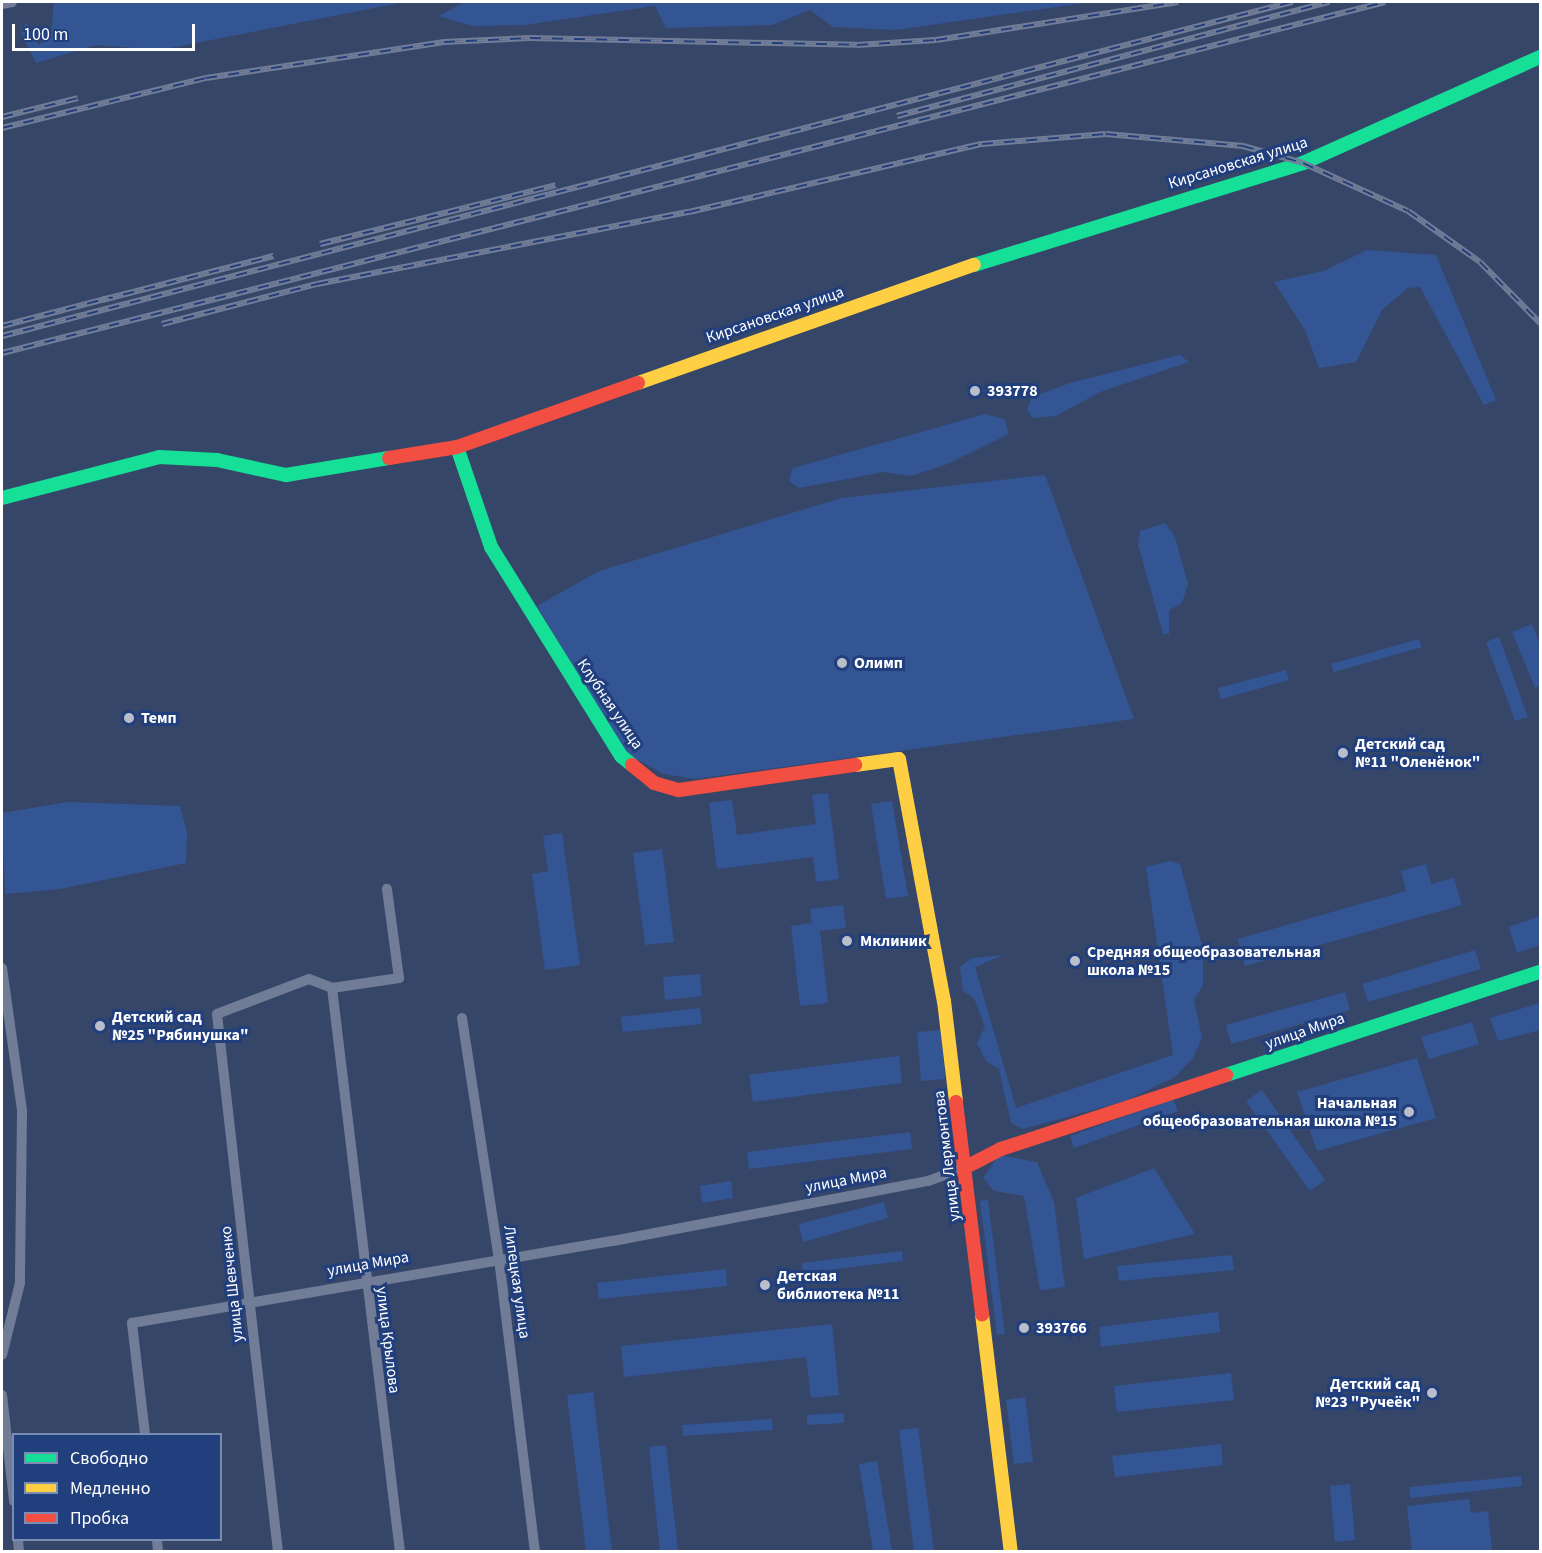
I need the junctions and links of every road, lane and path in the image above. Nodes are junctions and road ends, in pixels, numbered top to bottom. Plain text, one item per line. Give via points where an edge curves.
1 (12, 2) edge
2 (2, 4) edge
3 (1540, 57) edge
4 (457, 447) junction
5 (2, 498) edge
6 (899, 759) joint
7 (387, 889) dead end
8 (2, 968) edge
9 (1540, 972) edge
10 (332, 988) junction
11 (462, 1018) dead end
12 (964, 1168) junction
13 (499, 1259) junction
14 (365, 1280) junction
15 (249, 1302) junction
16 (4, 1339) edge
17 (2, 1355) edge
18 (2, 1395) edge
19 (145, 1433) edge
20 (12, 1483) edge
21 (278, 1551) edge
22 (400, 1551) edge
23 (535, 1551) edge
24 (1011, 1551) edge

1 - 2 street
3 - 4 street, Кирсановская улица via 1303,163 1000,256
4 - 5 street, Кирсановская улица via 286,475 217,460 159,457
4 - 6 street, Клубная улица via 491,547 621,756 654,783 679,789
6 - 12 street, улица Лермонтова via 944,1001
7 - 10 street via 399,978
8 - 16 street via 22,1111 20,1283
9 - 12 street, улица Мира via 1001,1149
10 - 14 street, улица Крылова
10 - 15 street, улица Шевченко via 309,979 217,1014
11 - 13 street, Липецкая улица
12 - 13 street, улица Мира via 928,1181
12 - 24 street, улица Лермонтова
13 - 14 street, улица Мира
13 - 23 street, Липецкая улица
14 - 15 street, улица Мира
14 - 22 street, улица Крылова
15 - 19 street, улица Мира via 132,1323
15 - 21 street, улица Шевченко
16 - 17 street
18 - 20 street

